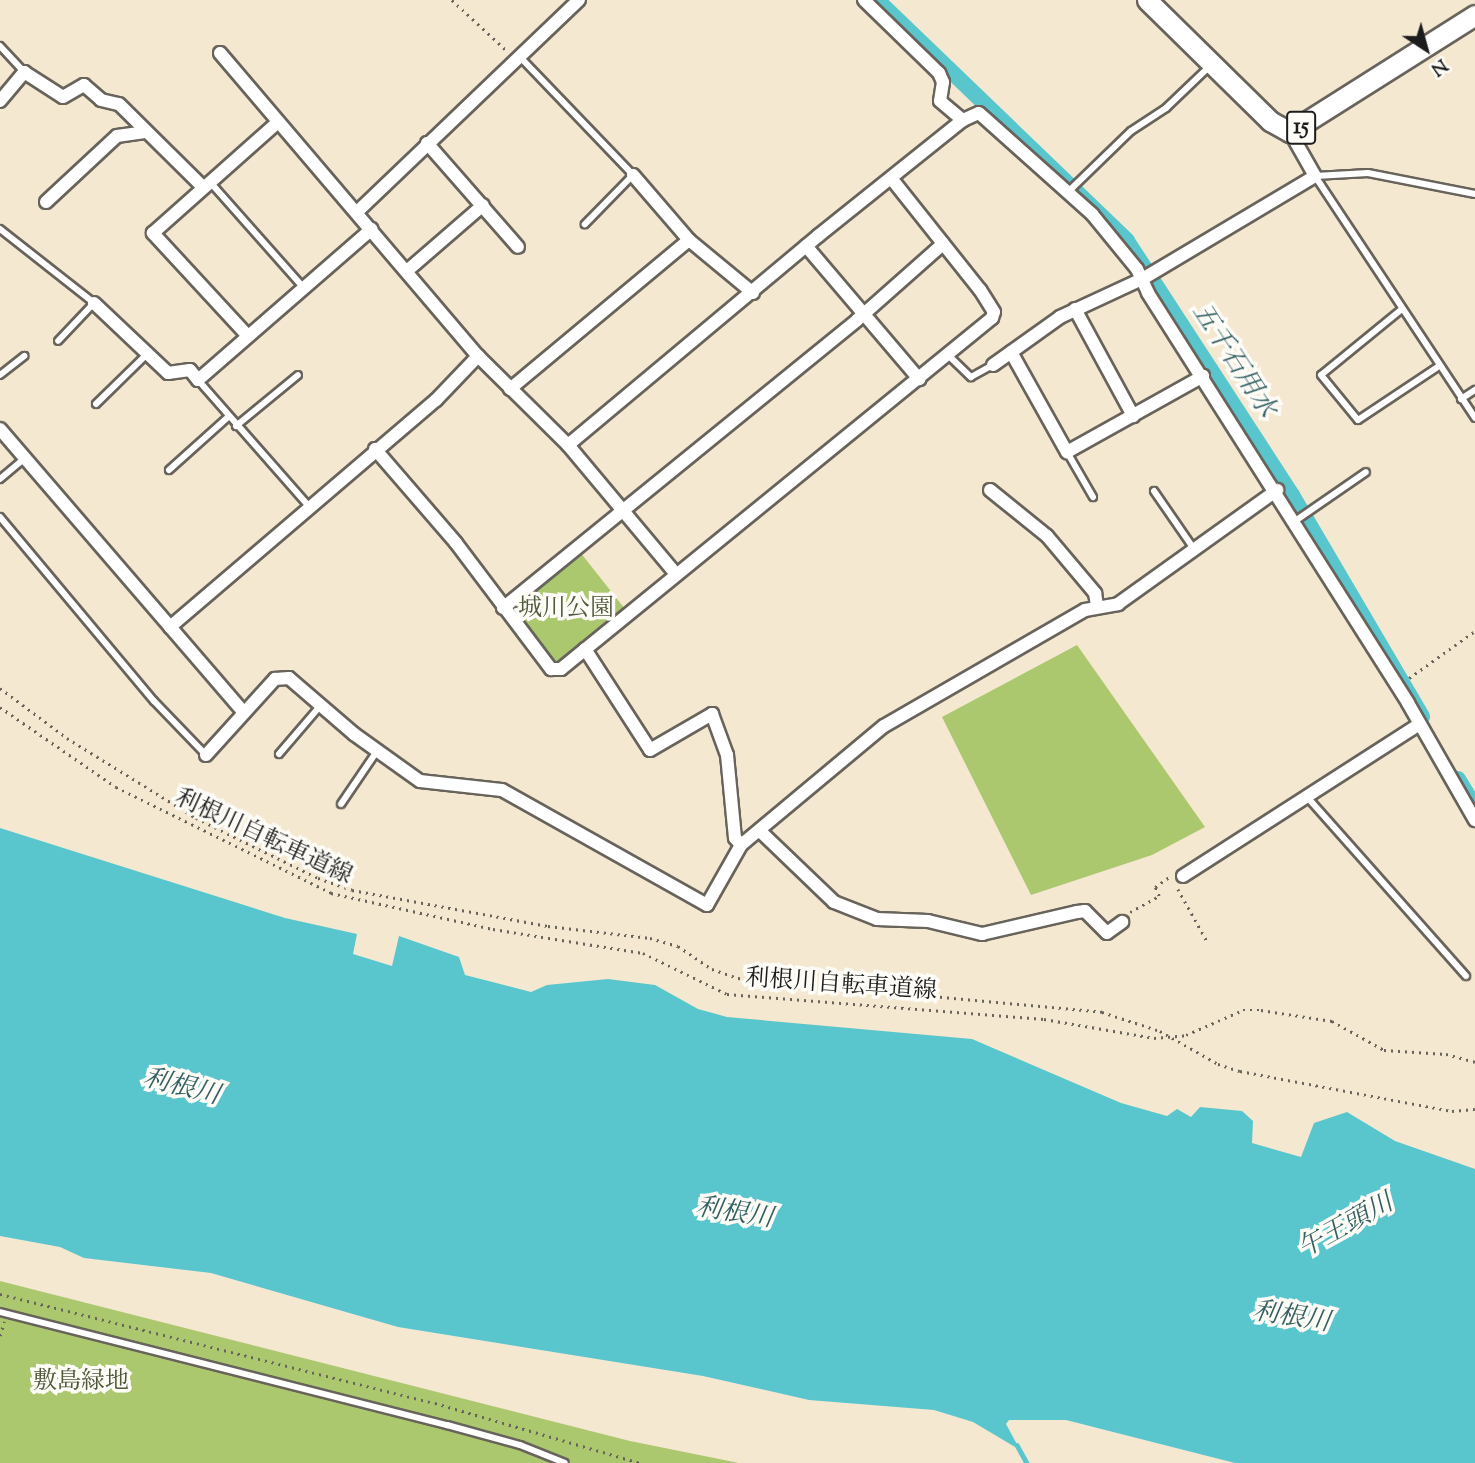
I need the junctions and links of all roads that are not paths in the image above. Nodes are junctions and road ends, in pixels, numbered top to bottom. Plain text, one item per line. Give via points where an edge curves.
1 (579, 0) edge
2 (864, 0) edge
3 (1147, 0) edge
4 (1475, 15) edge
5 (0, 46) edge
6 (220, 53) dead end
7 (518, 58) junction
8 (1213, 64) junction
9 (24, 72) junction
10 (0, 101) edge
11 (963, 120) junction
12 (277, 123) junction
13 (145, 132) junction
14 (1290, 132) junction
15 (427, 143) junction
16 (633, 175) junction
17 (1315, 176) junction
18 (891, 178) junction
19 (207, 185) junction
20 (1069, 191) junction
21 (1475, 194) edge
22 (46, 202) dead end
23 (482, 205) junction
24 (357, 212) junction
25 (585, 224) dead end
26 (0, 229) edge
27 (372, 229) junction
28 (689, 240) junction
29 (943, 244) junction
30 (806, 246) junction
31 (518, 247) dead end
32 (408, 270) junction
33 (1140, 280) junction
34 (303, 288) junction
35 (753, 293) junction
36 (94, 303) junction
37 (1075, 309) junction
38 (1402, 309) junction
39 (864, 314) junction
40 (247, 335) junction
41 (58, 341) dead end
42 (1011, 352) junction
43 (148, 354) junction
44 (948, 355) junction
45 (24, 356) dead end
46 (478, 356) junction
47 (993, 365) joint
48 (1439, 366) junction
49 (0, 375) edge
50 (298, 375) dead end
51 (1203, 376) junction
52 (919, 379) junction
53 (198, 380) junction
54 (510, 389) junction
55 (1475, 390) edge
56 (1461, 399) junction
57 (96, 404) dead end
58 (1133, 416) junction
59 (228, 417) junction
60 (1475, 418) edge
61 (236, 426) junction
62 (0, 429) edge
63 (568, 445) junction
64 (375, 449) junction
65 (1067, 452) junction
66 (25, 458) junction
67 (169, 470) dead end
68 (1366, 472) dead end
69 (0, 479) edge
70 (990, 490) dead end
71 (1277, 490) junction
72 (1154, 491) dead end
73 (1093, 497) dead end
74 (307, 505) junction
75 (623, 509) junction
76 (0, 517) edge
77 (1296, 521) junction
78 (1195, 550) junction
79 (675, 573) junction
80 (1097, 606) junction
81 (503, 608) junction
82 (170, 627) junction
83 (585, 649) junction
84 (321, 705) junction
85 (244, 713) junction
86 (1417, 726) junction
87 (377, 751) junction
88 (279, 754) dead end
89 (206, 755) joint
90 (1308, 797) junction
91 (341, 804) dead end
92 (1475, 820) edge
93 (761, 832) junction
94 (741, 845) junction
95 (1183, 876) road end
96 (1122, 922) road end
97 (1466, 976) dead end
98 (0, 1312) edge
99 (565, 1463) edge

1 - 7 street
2 - 11 street via 939,73 943,82 940,101
3 - 8 main road, 15
4 - 14 main road, 15
5 - 9 lane
6 - 12 street
7 - 15 street
7 - 16 lane
8 - 14 main road, 15 via 1270,121
8 - 20 lane via 1166,107 1131,131
9 - 10 street
9 - 13 street via 63,97 84,85 101,100 112,99
11 - 18 street
11 - 20 street via 973,114 984,116
12 - 19 street
12 - 24 street
13 - 19 street
13 - 22 street via 117,136
14 - 17 street
15 - 23 street
15 - 24 street
16 - 25 lane
16 - 28 street
17 - 21 lane via 1368,173
17 - 33 street
17 - 38 lane
18 - 29 street
18 - 30 street
19 - 34 lane
19 - 40 street via 156,229 155,239
20 - 33 street via 1112,236
23 - 31 street
23 - 32 street
24 - 27 street
26 - 36 lane
27 - 32 street
27 - 34 street
28 - 35 street
28 - 54 street
29 - 39 street
29 - 44 street via 994,312
30 - 35 street
30 - 39 street
32 - 46 street
33 - 37 street
33 - 51 street
34 - 40 street
35 - 63 street
36 - 41 lane
36 - 43 street
37 - 42 street
37 - 58 street
38 - 48 lane
38 - 48 lane via 1321,375 1359,420
39 - 52 street
39 - 75 street
40 - 53 street
42 - 47 street
42 - 65 street
43 - 53 street via 168,373 190,370
43 - 57 lane
44 - 47 lane via 971,377
44 - 52 street
45 - 49 lane
46 - 54 street
46 - 64 street via 436,400
48 - 56 lane
50 - 61 lane
51 - 58 street
51 - 71 street
52 - 79 street
53 - 59 lane
54 - 63 street
55 - 56 lane
56 - 60 lane
58 - 65 street
59 - 61 lane
59 - 67 lane
61 - 74 lane
62 - 66 street
63 - 75 street
64 - 74 street
64 - 81 street via 456,543
65 - 73 lane
66 - 69 lane
66 - 82 street
68 - 77 lane
70 - 80 street via 1047,536 1095,593
71 - 77 street
71 - 78 street
72 - 78 lane
74 - 82 street
75 - 79 street
75 - 81 street
76 - 89 lane via 154,701
77 - 86 street
78 - 80 street via 1118,604
79 - 83 street
80 - 93 street via 906,710 839,760
81 - 83 street via 551,669 561,669
82 - 85 street
83 - 94 street via 650,750 712,714 727,755 735,838
84 - 85 street via 289,678 280,676
84 - 87 street
84 - 88 lane
85 - 89 street
86 - 90 street
86 - 92 street
87 - 91 lane
87 - 94 street via 425,783 502,790 702,904 710,903
90 - 95 street
90 - 97 lane
93 - 94 street
93 - 96 street via 834,902 877,919 928,920 982,934 1086,911 1107,933
98 - 99 lane via 446,1425

